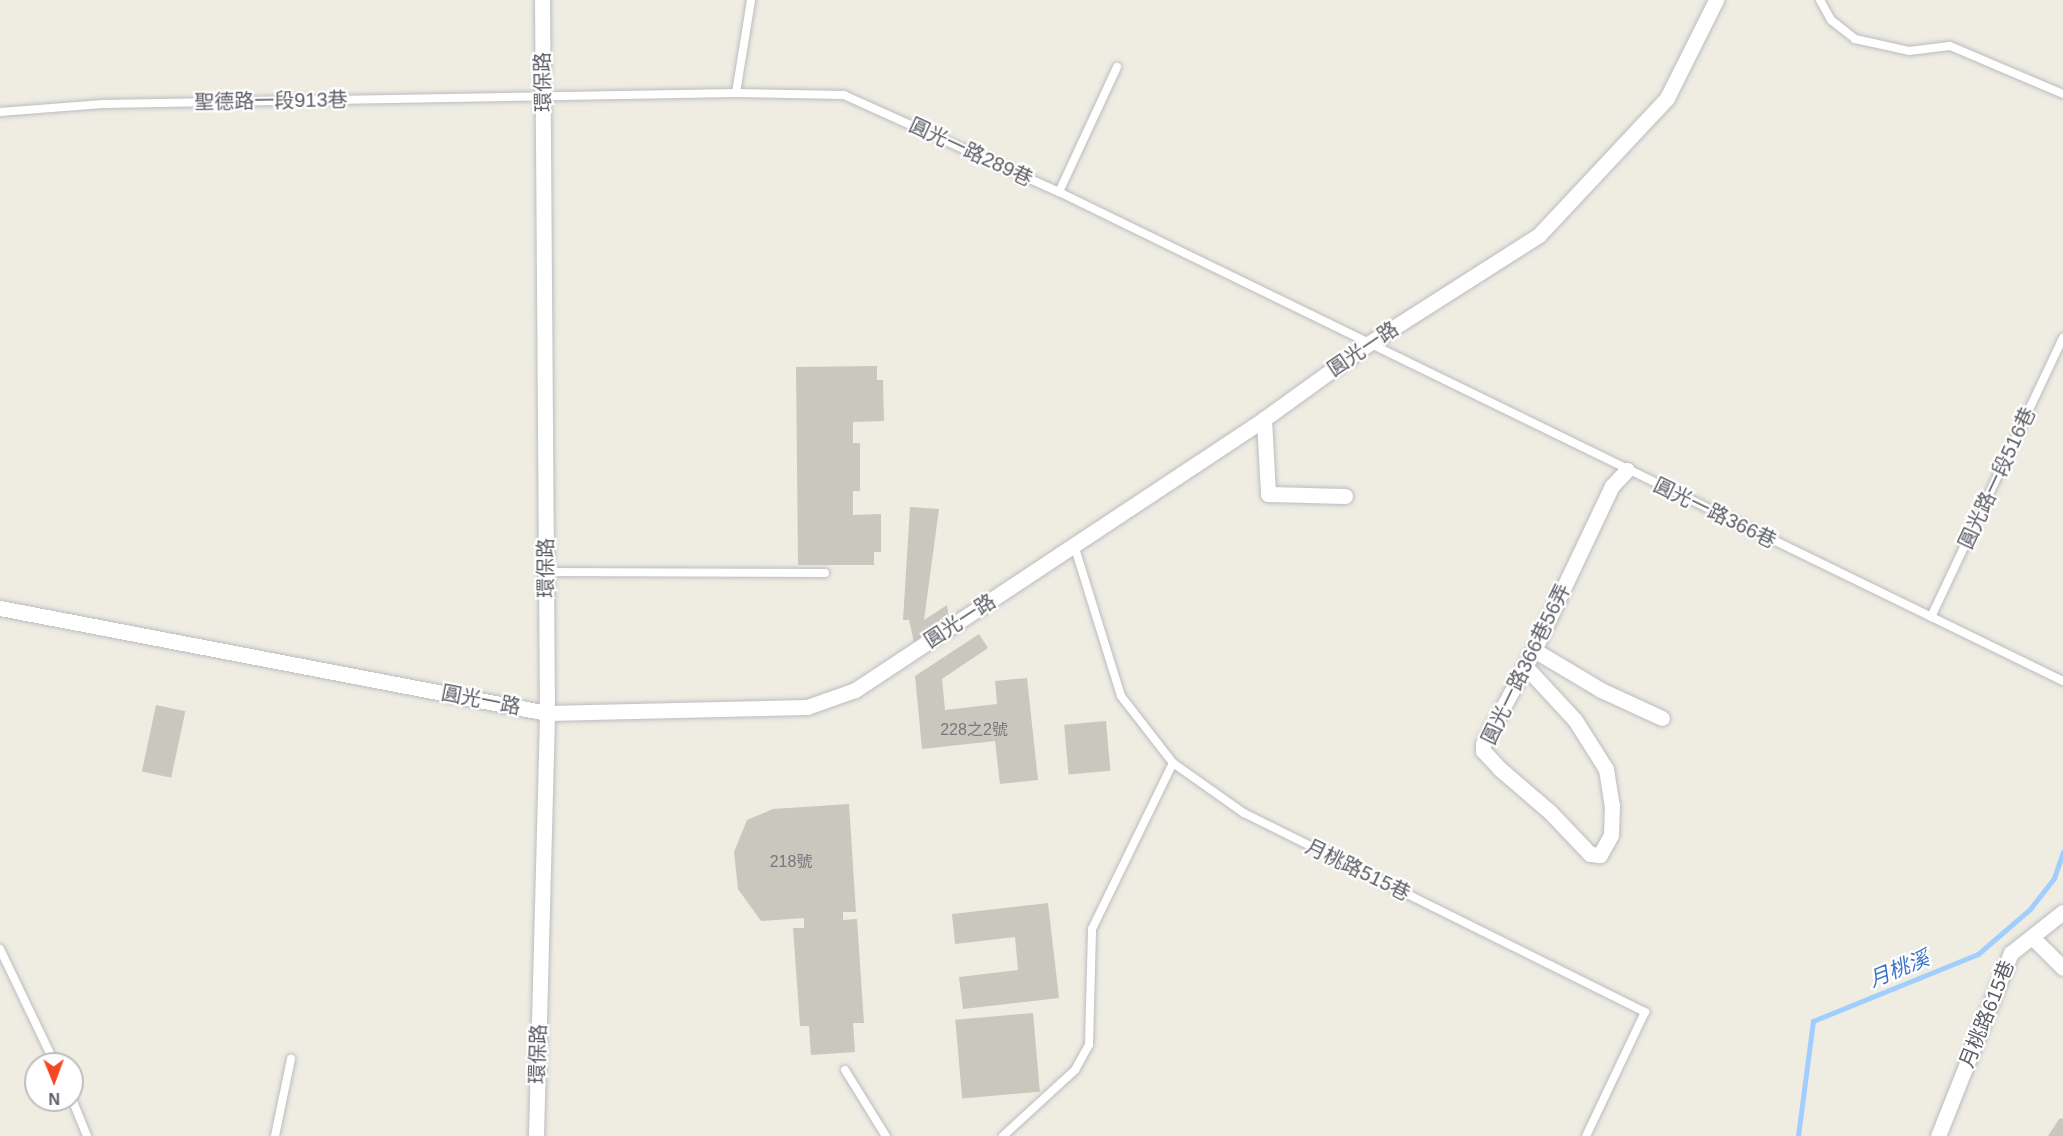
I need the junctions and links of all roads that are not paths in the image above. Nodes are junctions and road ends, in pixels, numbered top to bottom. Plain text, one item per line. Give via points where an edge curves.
1 (542, 0) edge
2 (751, 0) edge
3 (1716, 0) edge
4 (1820, 0) edge
5 (1117, 67) dead end
6 (736, 93) junction
7 (2063, 94) edge
8 (543, 96) junction
9 (0, 112) edge
10 (1059, 192) junction
11 (2063, 338) edge
12 (1368, 344) junction
13 (1264, 418) junction
14 (1627, 470) junction
15 (1345, 496) dead end
16 (1074, 545) junction
17 (546, 572) junction
18 (825, 573) dead end
19 (0, 609) edge
20 (1931, 617) junction
21 (1534, 650) junction
22 (1525, 666) junction
23 (2063, 681) edge
24 (547, 713) junction
25 (1662, 717) dead end
26 (1173, 763) junction
27 (2063, 912) edge
28 (2033, 938) junction
29 (0, 949) edge
30 (2063, 968) edge
31 (49, 1052) edge
32 (291, 1059) dead end
33 (845, 1070) dead end
34 (77, 1112) edge
35 (87, 1136) edge
36 (275, 1136) edge
37 (536, 1136) edge
38 (886, 1136) edge
39 (1003, 1136) edge
40 (1586, 1136) edge
41 (1938, 1136) edge

1 - 8 street, 環保路
2 - 6 lane
3 - 12 street, 圓光一路 via 1667,98 1539,235
4 - 7 lane via 1831,20 1855,39 1909,51 1950,46
5 - 10 lane
6 - 8 lane, 圓光一路289巷
6 - 10 lane, 圓光一路289巷 via 844,95
8 - 9 lane, 聖德路一段913巷 via 103,104
8 - 17 street, 環保路
10 - 12 lane, 圓光一路289巷
11 - 20 lane, 圓光路一段516巷
12 - 13 street, 圓光一路
12 - 14 lane, 圓光一路366巷
13 - 15 street via 1269,494
13 - 16 street, 圓光一路
14 - 20 lane, 圓光一路366巷
14 - 21 street, 圓光一路366巷56弄 via 1612,486
16 - 24 street, 圓光一路 via 855,690 807,707
16 - 26 lane, 月桃路515巷 via 1121,696
17 - 18 lane
17 - 24 street, 環保路
19 - 24 street, 圓光一路
20 - 23 lane, 圓光一路366巷
21 - 22 street, 圓光一路366巷56弄
21 - 25 street via 1601,690
22 - 22 street, 圓光一路366巷56弄 via 1491,726 1483,751 1590,854 1600,855 1611,835 1612,805 1606,769 1575,720
24 - 37 street, 環保路
26 - 39 lane via 1092,929 1089,1046 1075,1070
26 - 40 lane, 月桃路515巷 via 1244,813 1645,1012
27 - 28 street, 月桃路615巷
28 - 30 street
28 - 41 street, 月桃路615巷 via 2011,953
29 - 31 lane
32 - 36 lane
33 - 38 lane
34 - 35 lane

